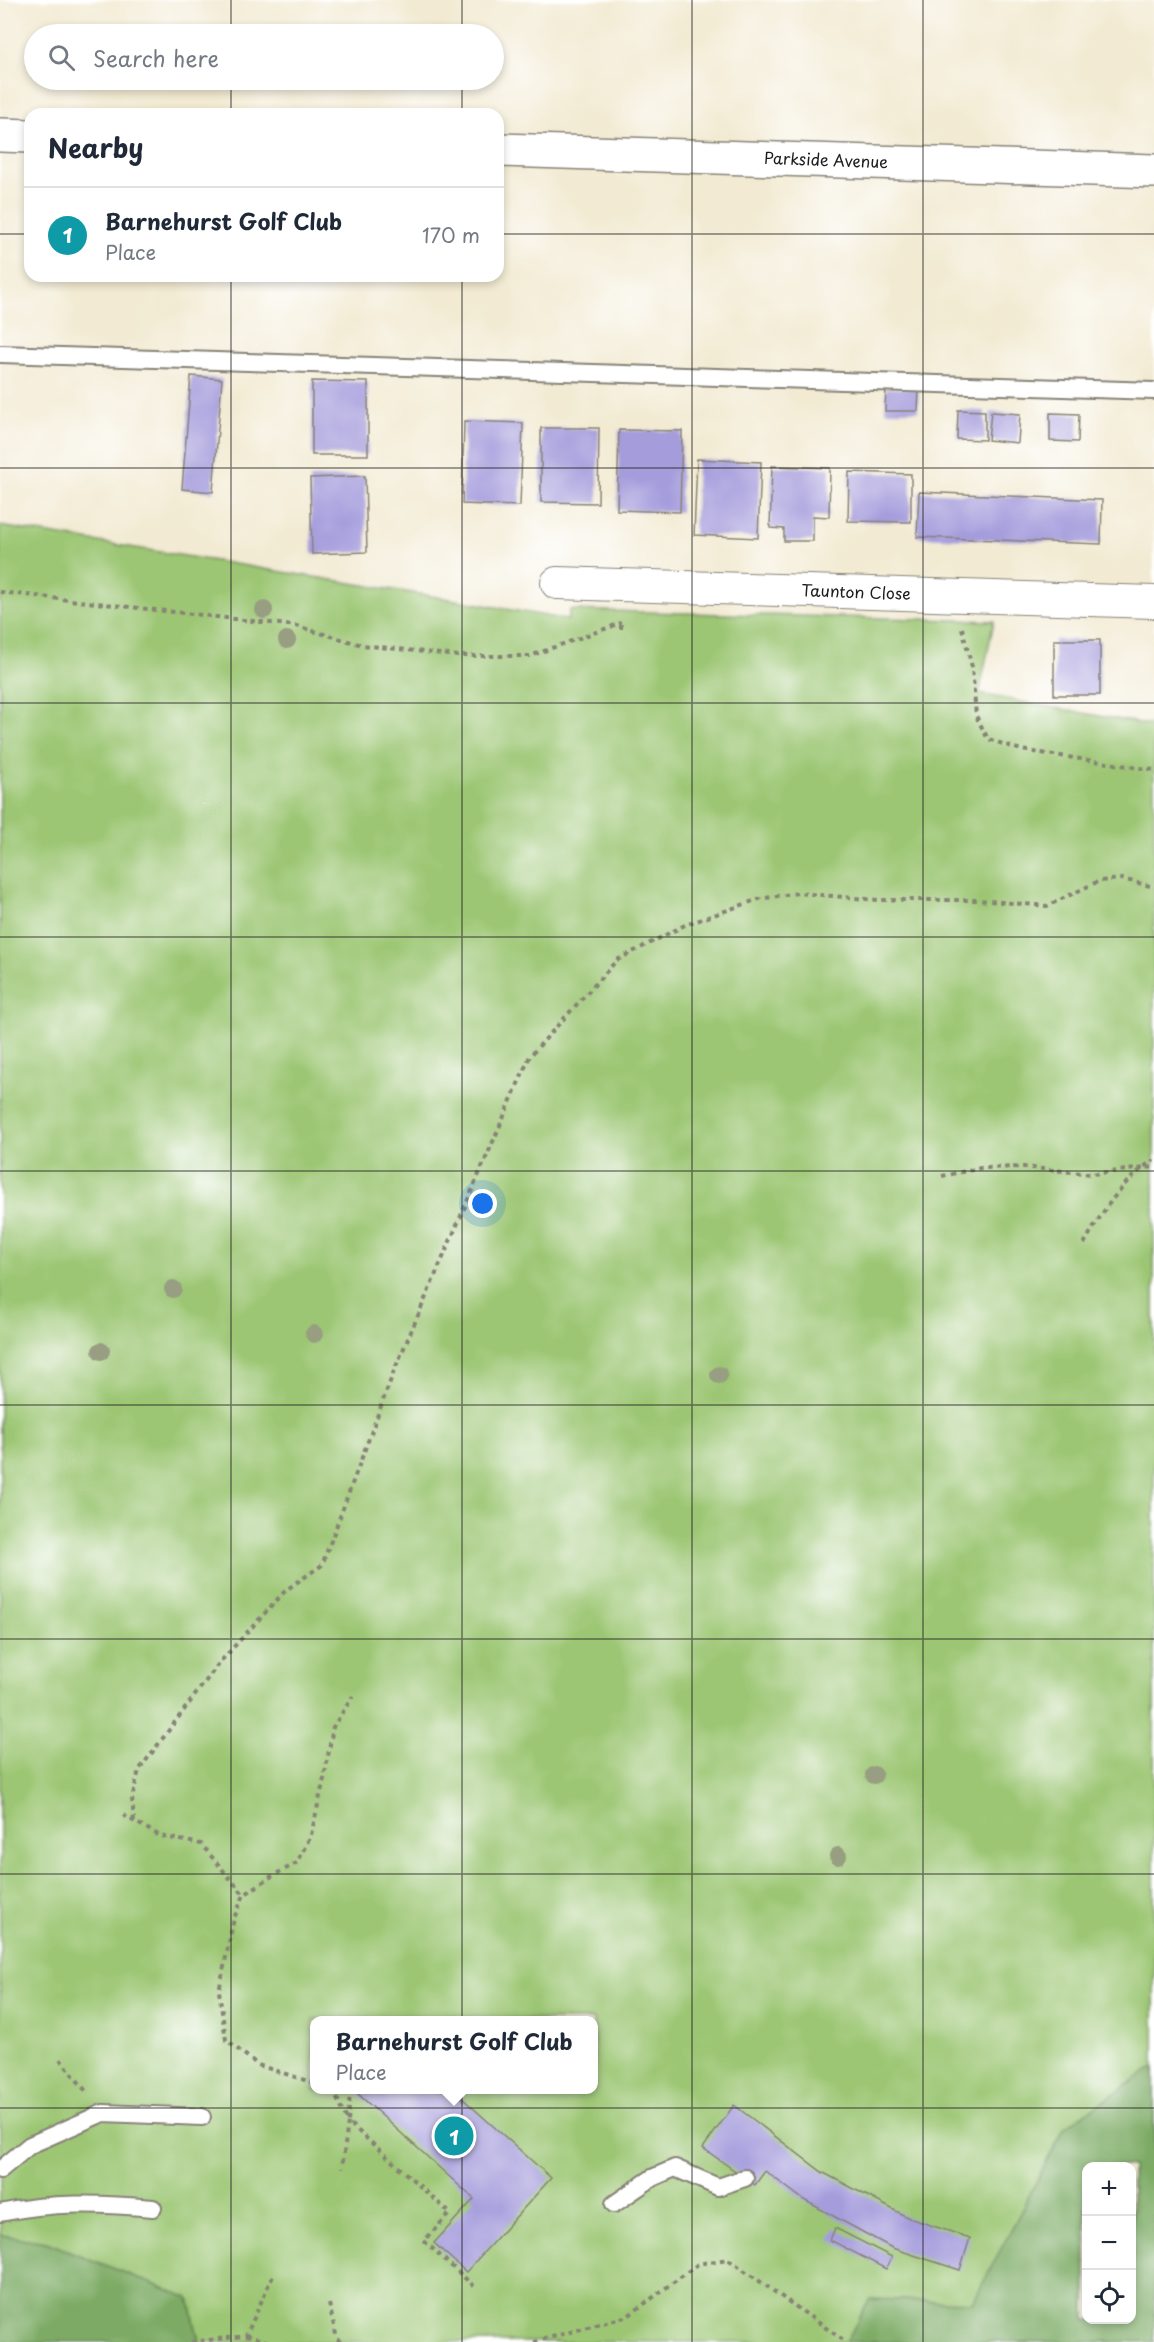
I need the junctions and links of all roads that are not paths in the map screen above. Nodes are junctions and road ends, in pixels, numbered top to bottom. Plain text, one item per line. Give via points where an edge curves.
1 (0, 135) edge
2 (24, 136) edge
3 (504, 150) edge
4 (1154, 171) edge
5 (0, 354) edge
6 (1154, 390) edge
7 (557, 583) dead end
8 (1154, 602) edge
9 (202, 2117) dead end
10 (0, 2170) edge
11 (746, 2178) dead end
12 (614, 2204) dead end
13 (153, 2208) dead end
14 (0, 2214) edge

1 - 2 street
3 - 4 street, Parkside Avenue
5 - 6 lane
7 - 8 street, Taunton Close
9 - 10 lane via 103,2113 30,2145
11 - 12 lane via 718,2187 675,2168 652,2178
13 - 14 lane via 103,2203 36,2205

